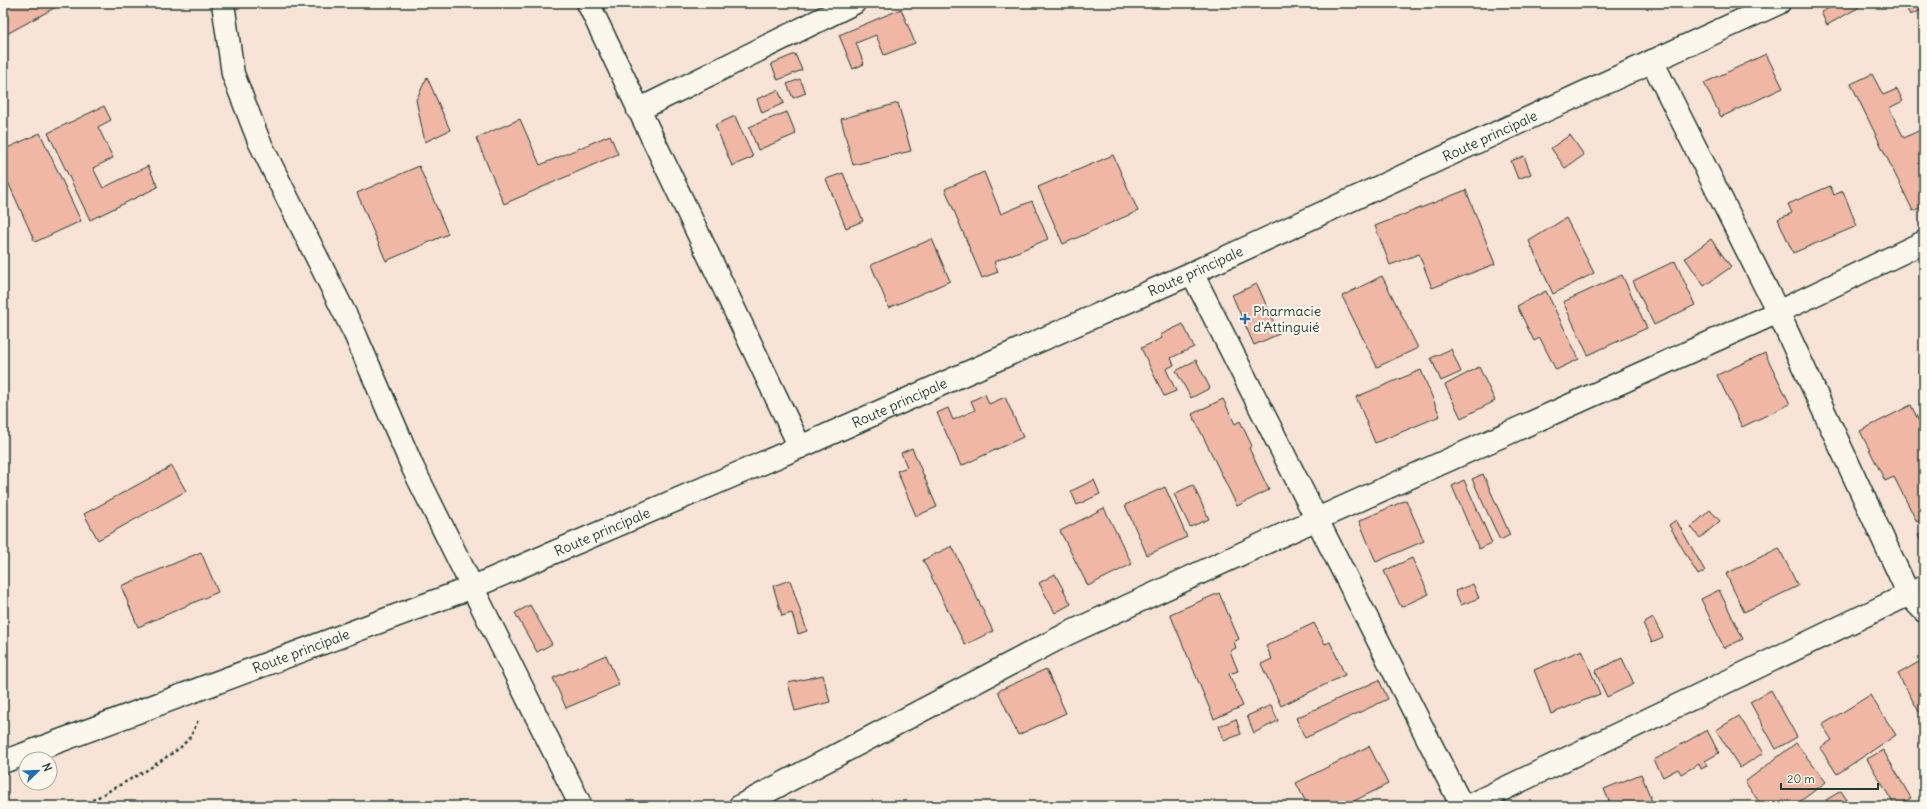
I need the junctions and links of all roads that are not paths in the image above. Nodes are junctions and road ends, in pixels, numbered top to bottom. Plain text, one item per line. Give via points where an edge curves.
1 (223, 3) edge
2 (588, 3) edge
3 (854, 3) edge
4 (1779, 3) edge
5 (1652, 61) junction
6 (638, 110) junction
7 (1924, 242) edge
8 (1192, 273) junction
9 (1778, 312) junction
10 (800, 447) junction
11 (1317, 519) junction
12 (473, 588) junction
13 (1916, 591) edge
14 (1924, 611) edge
15 (3, 762) edge
16 (581, 806) edge
17 (740, 806) edge
18 (1462, 806) edge
19 (1468, 806) edge

1 - 12 street via 233,74 260,141 355,334 413,468
2 - 6 street
3 - 6 street
4 - 5 street, Route principale
5 - 8 street, Route principale
5 - 9 street
6 - 10 street
7 - 9 street
8 - 10 street, Route principale
8 - 11 street
9 - 11 street
9 - 13 street
10 - 12 street, Route principale
11 - 17 street via 1067,634
11 - 18 street
12 - 15 street, Route principale
12 - 16 street
13 - 14 street
13 - 19 street

